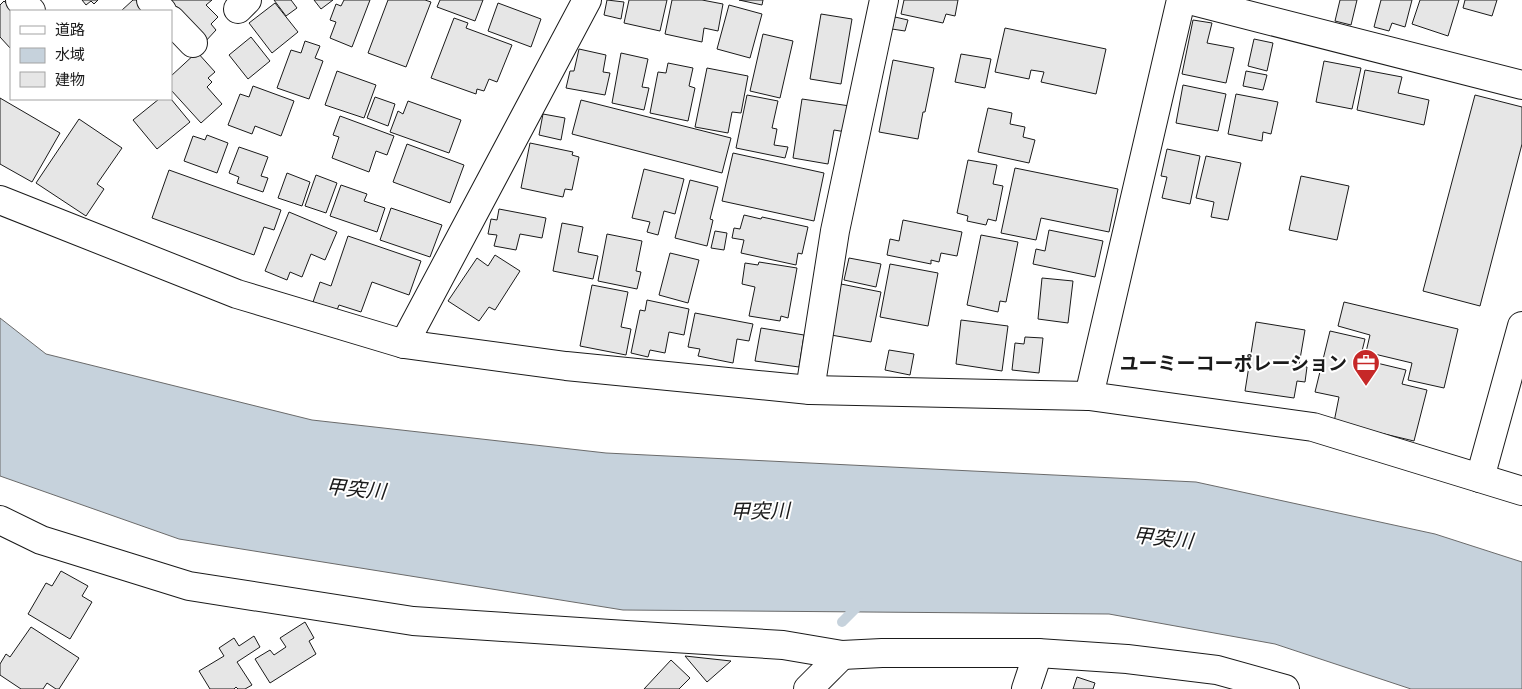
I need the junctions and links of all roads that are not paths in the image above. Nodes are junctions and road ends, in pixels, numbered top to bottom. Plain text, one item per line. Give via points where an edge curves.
1 (20, 0) edge
2 (151, 0) edge
3 (587, 0) edge
4 (884, 0) edge
5 (1181, 0) edge
6 (1189, 0) edge
7 (30, 10) edge
8 (161, 10) edge
9 (172, 21) edge
10 (193, 43) dead end
11 (1522, 85) edge
12 (0, 200) edge
13 (1522, 326) edge
14 (404, 344) junction
15 (810, 390) junction
16 (1090, 396) junction
17 (1480, 478) junction
18 (1522, 491) edge
19 (0, 520) edge
20 (1038, 653) junction
21 (842, 655) junction
22 (808, 689) edge
23 (1026, 689) edge
24 (1285, 689) edge

1 - 7 street
2 - 8 street
3 - 14 street
4 - 15 street via 835,231
5 - 16 street
6 - 11 street
9 - 10 street
12 - 14 street via 237,294
13 - 17 street
14 - 15 street via 566,366
15 - 16 street
16 - 17 street via 1313,427
17 - 18 street
19 - 21 street via 41,540 189,586 413,621 783,644
20 - 21 street
20 - 23 street
20 - 24 street via 1217,670
21 - 22 street

